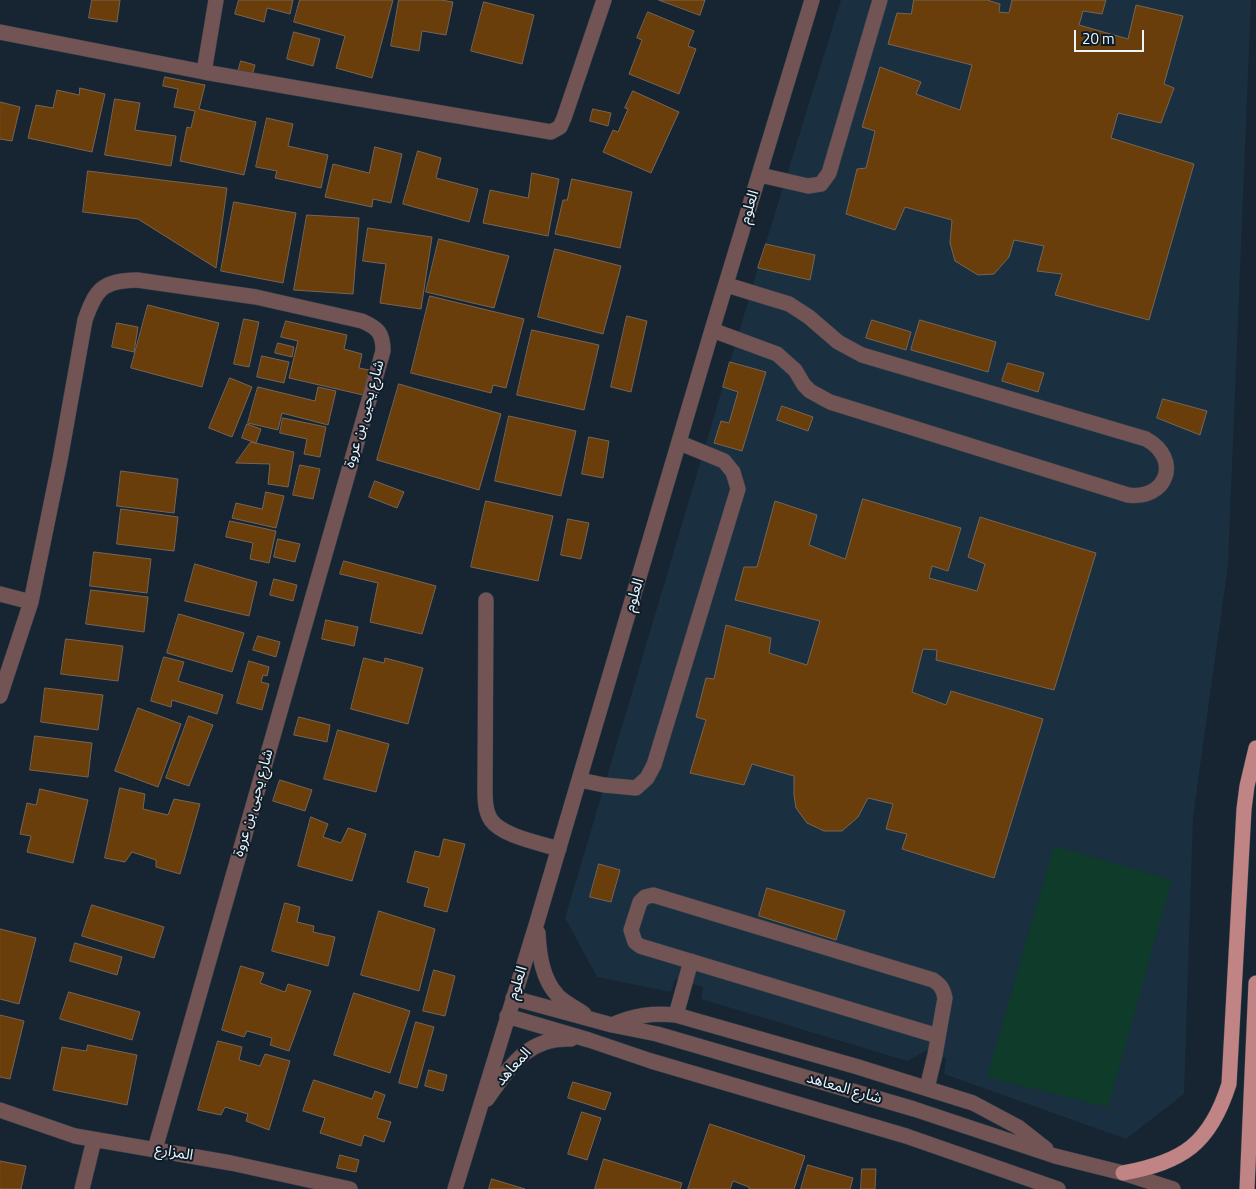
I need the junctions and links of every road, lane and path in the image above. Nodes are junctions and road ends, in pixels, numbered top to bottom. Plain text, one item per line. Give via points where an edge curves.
1 (216, 0) edge
2 (604, 0) edge
3 (812, 0) edge
4 (880, 0) edge
5 (0, 32) edge
6 (204, 72) junction
7 (760, 175) junction
8 (726, 285) junction
9 (712, 330) junction
10 (680, 443) junction
11 (0, 594) edge
12 (486, 600) dead end
13 (31, 602) junction
14 (0, 696) edge
15 (1256, 748) edge
16 (580, 780) junction
17 (559, 849) junction
18 (538, 922) junction
19 (691, 961) junction
20 (1256, 983) edge
21 (513, 998) junction
22 (676, 1015) junction
23 (508, 1016) junction
24 (594, 1020) junction
25 (612, 1025) junction
26 (938, 1036) junction
27 (589, 1040) junction
28 (927, 1088) junction
29 (0, 1110) edge
30 (479, 1110) junction
31 (94, 1140) junction
32 (155, 1149) junction
33 (1055, 1156) junction
34 (1123, 1173) junction
35 (82, 1189) edge
36 (350, 1189) edge
37 (455, 1189) edge
38 (1058, 1189) edge
39 (1173, 1189) edge
40 (1248, 1189) edge

1 - 6 street
2 - 6 street via 564,118 560,127 551,132
3 - 7 street, العلوم
4 - 7 street via 829,173 821,184 808,186
5 - 6 street
7 - 8 street, العلوم
8 - 9 street, العلوم
8 - 9 street via 789,304 838,342 862,355 1146,439 1164,454 1165,476 1150,493 1128,495 840,405 810,391 795,370 777,354
9 - 10 street, العلوم
10 - 16 street, العلوم
10 - 16 street via 724,461 733,472 738,489 654,765 647,778 636,788
11 - 13 street
12 - 17 street via 484,789 490,819 502,830
13 - 14 street, شارع يحيى بن عروة
13 - 32 street, شارع يحيى بن عروة via 84,320 92,300 102,288 118,280 137,280 256,297 362,321 380,333 383,351
15 - 34 main road via 1244,809 1229,1084 1222,1107 1210,1128 1180,1155 1164,1163
16 - 17 street, العلوم
17 - 18 street, العلوم
18 - 21 street, العلوم
18 - 24 street via 539,954 546,976 558,996
19 - 22 street
19 - 26 street
19 - 26 street via 634,942 631,930 642,899 654,895 933,980 940,984 944,998
20 - 40 main road
21 - 23 street, العلوم
21 - 24 street, شارع المعاهد
22 - 25 street via 629,1017
22 - 28 street
23 - 27 street, شارع المعاهد
23 - 30 street, العلوم
24 - 25 street, شارع المعاهد
25 - 33 street, شارع المعاهد via 657,1034 914,1109
26 - 28 street
27 - 30 street, المعاهد via 557,1038 534,1045 504,1074
27 - 38 street, شارع المعاهد via 906,1136
28 - 33 street via 973,1103 1018,1127
29 - 31 street, المزارع
30 - 37 street, العلوم
31 - 32 street, المزارع
31 - 35 street
32 - 36 street, المزارع
33 - 34 street, شارع المعاهد
34 - 39 street, شارع المعاهد

